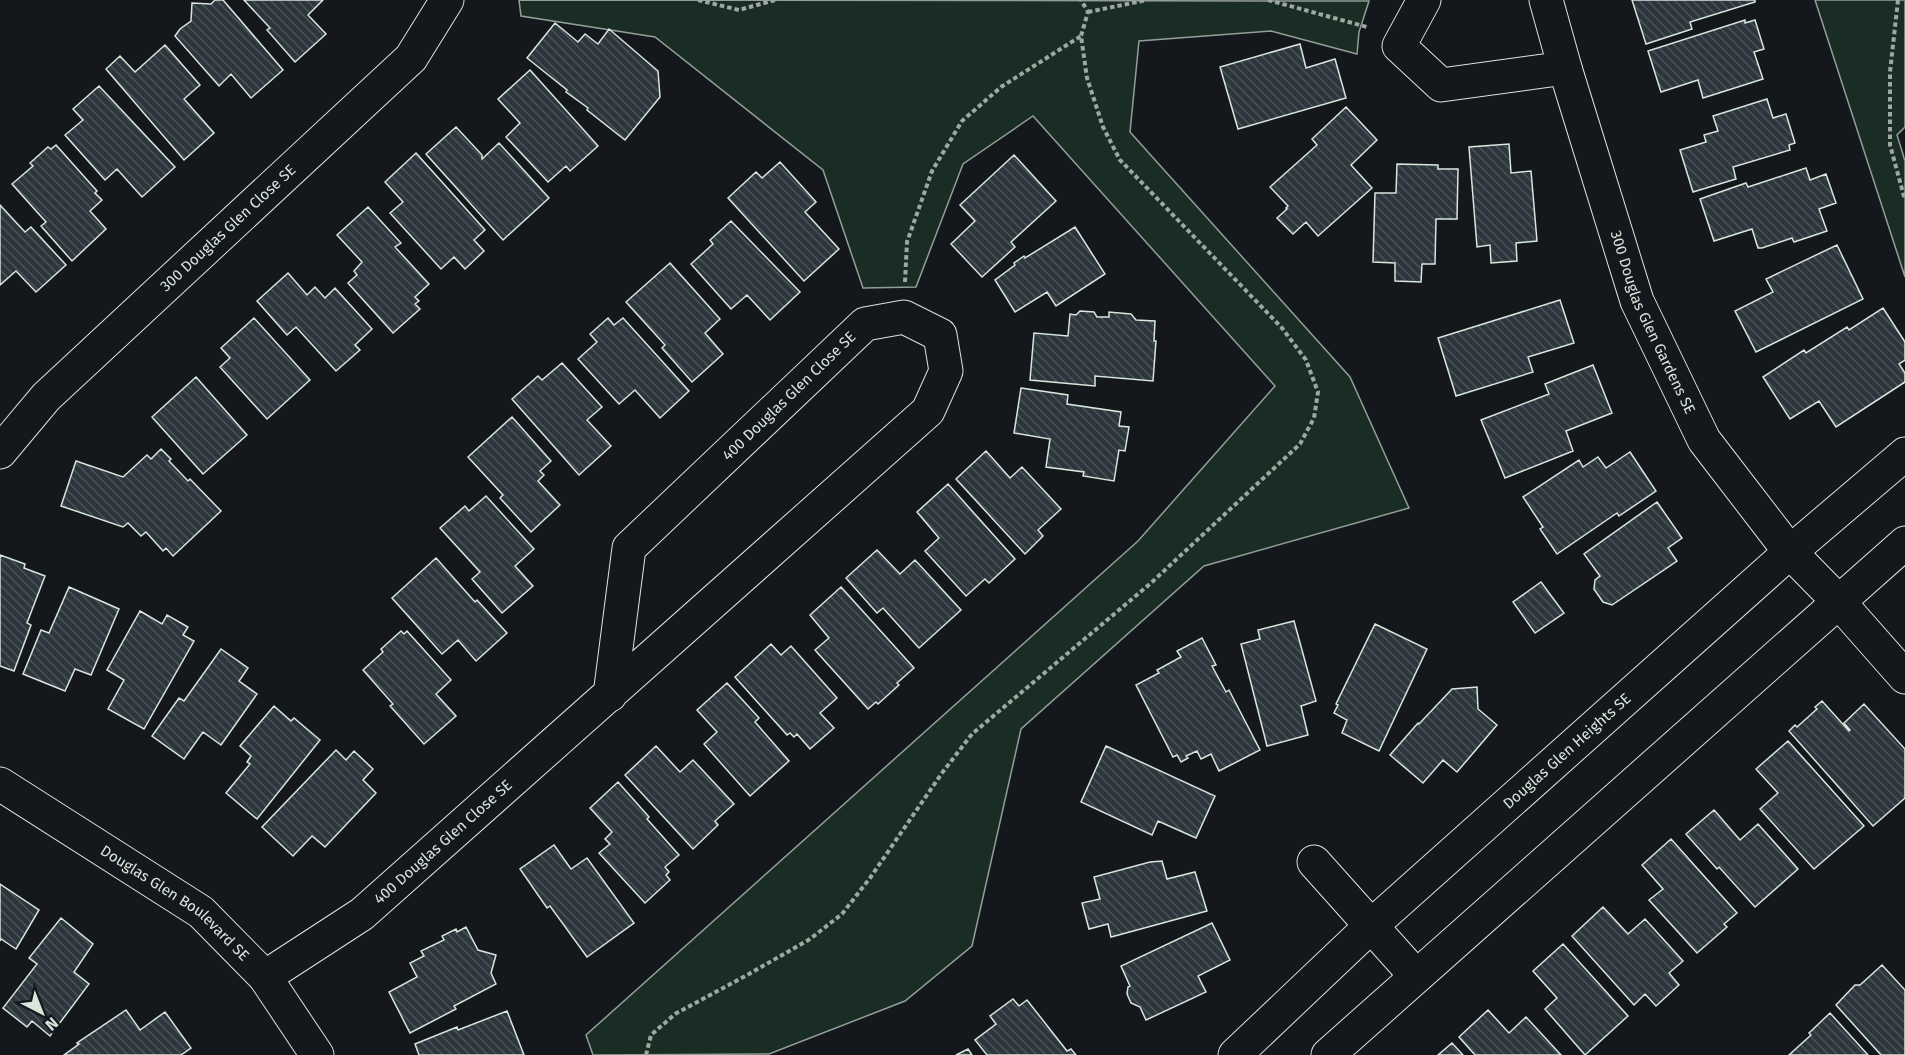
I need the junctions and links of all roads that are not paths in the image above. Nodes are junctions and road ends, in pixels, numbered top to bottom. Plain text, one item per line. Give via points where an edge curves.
1 (447, 0) edge
2 (1424, 0) edge
3 (1546, 0) edge
4 (1565, 68) junction
5 (0, 452) edge
6 (1905, 454) edge
7 (1905, 543) edge
8 (1790, 552) junction
9 (1838, 601) junction
10 (1905, 677) edge
11 (610, 695) junction
12 (0, 784) edge
13 (1314, 862) dead end
14 (1371, 926) junction
15 (265, 976) junction
16 (1416, 976) junction
17 (317, 1055) edge
18 (1235, 1055) edge
19 (1328, 1055) edge

1 - 5 street, 300 Douglas Glen Close SE via 411,58 46,398
2 - 4 street via 1399,46 1441,85
3 - 4 street, 300 Douglas Glen Gardens SE
4 - 8 street, 300 Douglas Glen Gardens SE via 1637,301 1704,440
6 - 8 street, Douglas Glen Heights SE
7 - 9 street
8 - 9 street, 300 Douglas Glen Gardens SE
8 - 14 street, Douglas Glen Heights SE
9 - 10 street, 300 Douglas Glen Gardens SE
9 - 16 street
11 - 11 street, 400 Douglas Glen Close SE via 928,411 946,371 939,335 903,317 865,324 630,548
11 - 15 street, 400 Douglas Glen Close SE via 362,914
12 - 15 street, Douglas Glen Boulevard SE via 201,912
13 - 14 street
14 - 16 street
14 - 18 street, Douglas Glen Heights SE
15 - 17 street, Douglas Glen Boulevard SE
16 - 19 street

